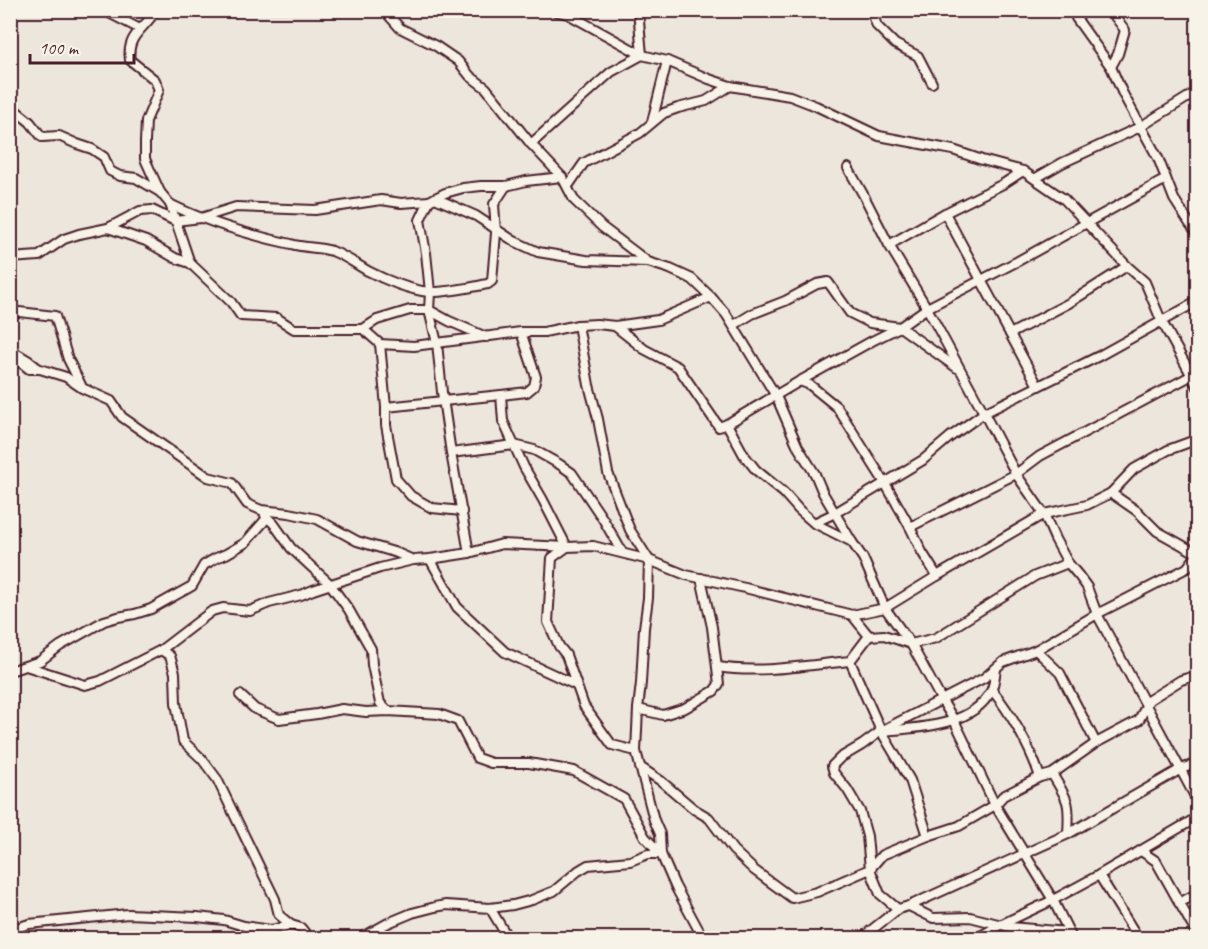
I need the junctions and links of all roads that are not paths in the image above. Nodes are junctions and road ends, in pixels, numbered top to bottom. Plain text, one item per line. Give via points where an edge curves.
1 (103, 10) edge
2 (156, 10) edge
3 (384, 10) edge
4 (550, 10) edge
5 (638, 10) edge
6 (871, 10) edge
7 (1072, 10) edge
8 (1110, 10) edge
9 (140, 28) junction
10 (642, 55) junction
11 (668, 61) junction
12 (1111, 67) junction
13 (932, 83) dead end
14 (730, 86) junction
15 (1197, 91) edge
16 (12, 107) edge
17 (652, 122) junction
18 (1140, 127) junction
19 (531, 144) junction
20 (848, 168) dead end
21 (1023, 171) junction
22 (562, 177) junction
23 (1036, 178) junction
24 (1166, 179) junction
25 (506, 186) junction
26 (568, 186) junction
27 (160, 192) junction
28 (432, 200) junction
29 (170, 204) junction
30 (945, 213) junction
31 (201, 218) junction
32 (175, 221) junction
33 (1088, 223) junction
34 (108, 228) junction
35 (495, 230) junction
36 (1197, 234) edge
37 (889, 245) junction
38 (10, 258) edge
39 (648, 262) junction
40 (190, 263) junction
41 (1127, 266) junction
42 (981, 281) junction
43 (430, 292) junction
44 (711, 297) junction
45 (1197, 301) edge
46 (927, 308) junction
47 (429, 310) junction
48 (10, 311) edge
49 (1161, 320) junction
50 (578, 325) junction
51 (734, 325) junction
52 (615, 326) junction
53 (900, 327) junction
54 (363, 329) junction
55 (521, 332) junction
56 (1010, 334) junction
57 (487, 338) junction
58 (437, 343) junction
59 (380, 344) junction
60 (10, 351) edge
61 (961, 371) junction
62 (1194, 374) edge
63 (801, 381) junction
64 (1038, 386) junction
65 (1197, 387) edge
66 (82, 388) junction
67 (501, 395) junction
68 (776, 396) junction
69 (444, 402) junction
70 (386, 407) junction
71 (984, 413) junction
72 (728, 424) junction
73 (1197, 439) edge
74 (514, 445) junction
75 (451, 453) junction
76 (1016, 474) junction
77 (885, 483) junction
78 (1111, 493) junction
79 (261, 510) junction
80 (462, 511) junction
81 (835, 513) junction
82 (1044, 514) junction
83 (267, 518) junction
84 (814, 523) junction
85 (910, 527) junction
86 (852, 542) junction
87 (567, 547) junction
88 (622, 552) junction
89 (469, 553) junction
90 (1197, 554) edge
91 (430, 559) junction
92 (413, 560) junction
93 (649, 560) junction
94 (1068, 563) junction
95 (937, 576) junction
96 (701, 578) junction
97 (330, 584) junction
98 (885, 608) junction
99 (1097, 614) junction
100 (852, 615) junction
101 (869, 636) junction
102 (911, 644) junction
103 (161, 650) junction
104 (1036, 650) junction
105 (850, 661) junction
106 (26, 666) junction
107 (718, 668) junction
108 (996, 669) junction
109 (10, 671) edge
110 (1197, 675) edge
111 (576, 685) junction
112 (992, 690) junction
113 (240, 695) dead end
114 (941, 699) junction
115 (1147, 706) junction
116 (638, 709) junction
117 (388, 711) junction
118 (954, 720) junction
119 (881, 731) junction
120 (1096, 742) junction
121 (636, 751) junction
122 (1197, 763) edge
123 (640, 766) junction
124 (1181, 769) junction
125 (1052, 774) junction
126 (1040, 777) junction
127 (1197, 802) edge
128 (995, 805) junction
129 (1197, 818) edge
130 (1068, 834) junction
131 (928, 836) junction
132 (1141, 851) junction
133 (661, 854) junction
134 (1023, 854) junction
135 (870, 869) junction
136 (1100, 875) junction
137 (1197, 893) edge
138 (1053, 900) junction
139 (1179, 903) junction
140 (909, 906) junction
141 (490, 908) junction
142 (898, 909) junction
143 (291, 925) junction
144 (1000, 925) junction
145 (10, 930) edge
146 (1070, 935) edge
147 (1197, 936) edge
148 (308, 938) edge
149 (361, 939) edge
150 (508, 939) edge
151 (704, 939) edge
152 (865, 939) edge
153 (977, 939) edge
154 (1138, 939) edge

1 - 9 street
2 - 9 street
3 - 19 street via 400,28 458,61 486,87
4 - 10 street via 568,14
5 - 10 street
6 - 13 street via 877,26 895,44 918,56
7 - 12 street
8 - 12 street via 1125,30
9 - 27 street via 128,51 130,60 155,80 159,90 146,121 145,159
10 - 11 street
10 - 19 street via 611,72
11 - 14 street
11 - 17 street
12 - 18 street
14 - 17 street via 706,101 664,113
14 - 21 street via 790,96 879,136 953,150
15 - 18 street
16 - 27 street via 42,137 59,136 92,149 104,157 110,171 136,178
17 - 26 street via 640,133 584,163
18 - 23 street
18 - 24 street
19 - 22 street
20 - 37 street
21 - 23 street
21 - 30 street
22 - 25 street
22 - 26 street
23 - 33 street
24 - 33 street
24 - 36 street
25 - 28 street via 463,188
25 - 35 street via 494,204
26 - 39 street via 574,200
27 - 29 street
28 - 31 street via 381,200 315,210 236,207
28 - 35 street via 476,216
28 - 43 street via 420,220
29 - 31 street
29 - 32 street
30 - 37 street
30 - 42 street
31 - 32 street
31 - 43 street via 298,246 331,250 368,271
32 - 34 street via 152,210 140,211
32 - 40 street
33 - 41 street
33 - 42 street
34 - 38 street via 64,239 39,256
34 - 40 street
35 - 39 street via 538,252 586,260
35 - 43 street via 492,281
37 - 46 street
39 - 44 street via 692,279
40 - 54 street via 241,316 277,318 294,329
41 - 49 street via 1145,282
41 - 56 street
42 - 46 street
42 - 56 street
43 - 47 street
44 - 51 street
44 - 52 street via 658,320
45 - 49 street
46 - 53 street
46 - 61 street
47 - 54 street via 410,310 377,320
47 - 57 street
47 - 58 street
48 - 66 street via 55,316
49 - 62 street
49 - 64 street
50 - 52 street
50 - 55 street
50 - 93 street via 608,473 630,530
51 - 53 street via 828,282 850,313 870,322
51 - 68 street
52 - 72 street via 644,349 678,367 719,427
53 - 61 street
53 - 63 street
54 - 59 street
55 - 57 street
55 - 67 street via 536,377 534,386 527,392
56 - 64 street
57 - 58 street
58 - 59 street
58 - 69 street
59 - 70 street
60 - 66 street
61 - 71 street
62 - 65 street
62 - 76 street via 1040,456
63 - 68 street
63 - 77 street via 837,407
64 - 71 street
66 - 79 street via 111,401 122,417 208,477 232,483 247,504
67 - 69 street
67 - 74 street via 503,422
68 - 72 street
68 - 81 street via 798,447
69 - 70 street
69 - 75 street
70 - 80 street via 396,479 411,496 432,508
71 - 76 street
71 - 77 street
72 - 84 street via 756,470
73 - 78 street via 1134,469
74 - 75 street
74 - 87 street
74 - 88 street via 534,450 572,472
75 - 80 street
76 - 82 street
76 - 85 street
77 - 81 street
77 - 85 street
78 - 82 street via 1087,505
78 - 90 street via 1137,510 1158,531
79 - 83 street
79 - 92 street via 317,519 357,541
80 - 89 street
81 - 84 street
81 - 86 street
82 - 94 street
82 - 95 street
83 - 97 street via 291,548
83 - 106 street via 245,543 204,565 192,586 151,609 104,621
84 - 86 street
85 - 95 street
86 - 98 street
87 - 88 street via 593,546
87 - 89 street via 502,544
87 - 111 street via 552,558 548,622 566,655
88 - 93 street
89 - 91 street
90 - 99 street via 1187,568
91 - 92 street
91 - 111 street via 457,607 505,652
92 - 97 street
93 - 96 street via 686,576
93 - 116 street
94 - 99 street via 1087,587
94 - 102 street via 1035,576 936,638
95 - 98 street
96 - 100 street
96 - 107 street
97 - 103 street via 250,611 212,611
97 - 117 street via 371,649 380,703
98 - 100 street
98 - 102 street
99 - 104 street
99 - 115 street
100 - 101 street
101 - 102 street via 884,635
101 - 105 street
102 - 114 street
103 - 106 street via 85,685
103 - 143 street via 170,656 175,673 183,741 217,779 279,915
104 - 108 street via 1003,662
104 - 120 street via 1060,673
105 - 107 street via 768,669
105 - 119 street
106 - 109 street
107 - 116 street via 719,684 714,691 685,708 663,715
108 - 112 street
108 - 114 street
110 - 115 street via 1181,680 1149,700
111 - 121 street via 584,706 612,746
112 - 118 street via 981,706
112 - 126 street via 1017,729
113 - 117 street via 255,709 279,719 342,709
114 - 118 street
114 - 119 street
115 - 120 street via 1139,720
115 - 124 street
116 - 121 street
117 - 133 street via 439,714 459,721 477,758 491,763 574,771 624,799 645,837
118 - 119 street via 922,728
118 - 128 street
119 - 131 street via 910,780
119 - 135 street via 832,766 860,811
120 - 125 street
121 - 123 street
122 - 124 street
123 - 133 street via 660,834
123 - 135 street via 709,818 733,850 792,898 817,892
124 - 127 street
124 - 130 street
125 - 126 street
125 - 130 street via 1066,798
126 - 128 street via 1003,796
128 - 131 street via 959,826
128 - 134 street
129 - 132 street
130 - 134 street
131 - 135 street via 882,855
132 - 136 street
132 - 139 street via 1156,861
133 - 141 street via 588,865 554,891 532,900
133 - 151 street
134 - 138 street
134 - 140 street
135 - 142 street via 880,894
136 - 138 street
136 - 154 street
137 - 139 street
138 - 144 street
138 - 146 street
139 - 147 street
140 - 142 street
140 - 144 street via 933,918 970,917
141 - 149 street via 435,907 412,913
141 - 150 street
142 - 152 street
143 - 145 street via 271,930 224,920 128,914 29,924
143 - 148 street via 302,928
144 - 146 street
144 - 153 street

